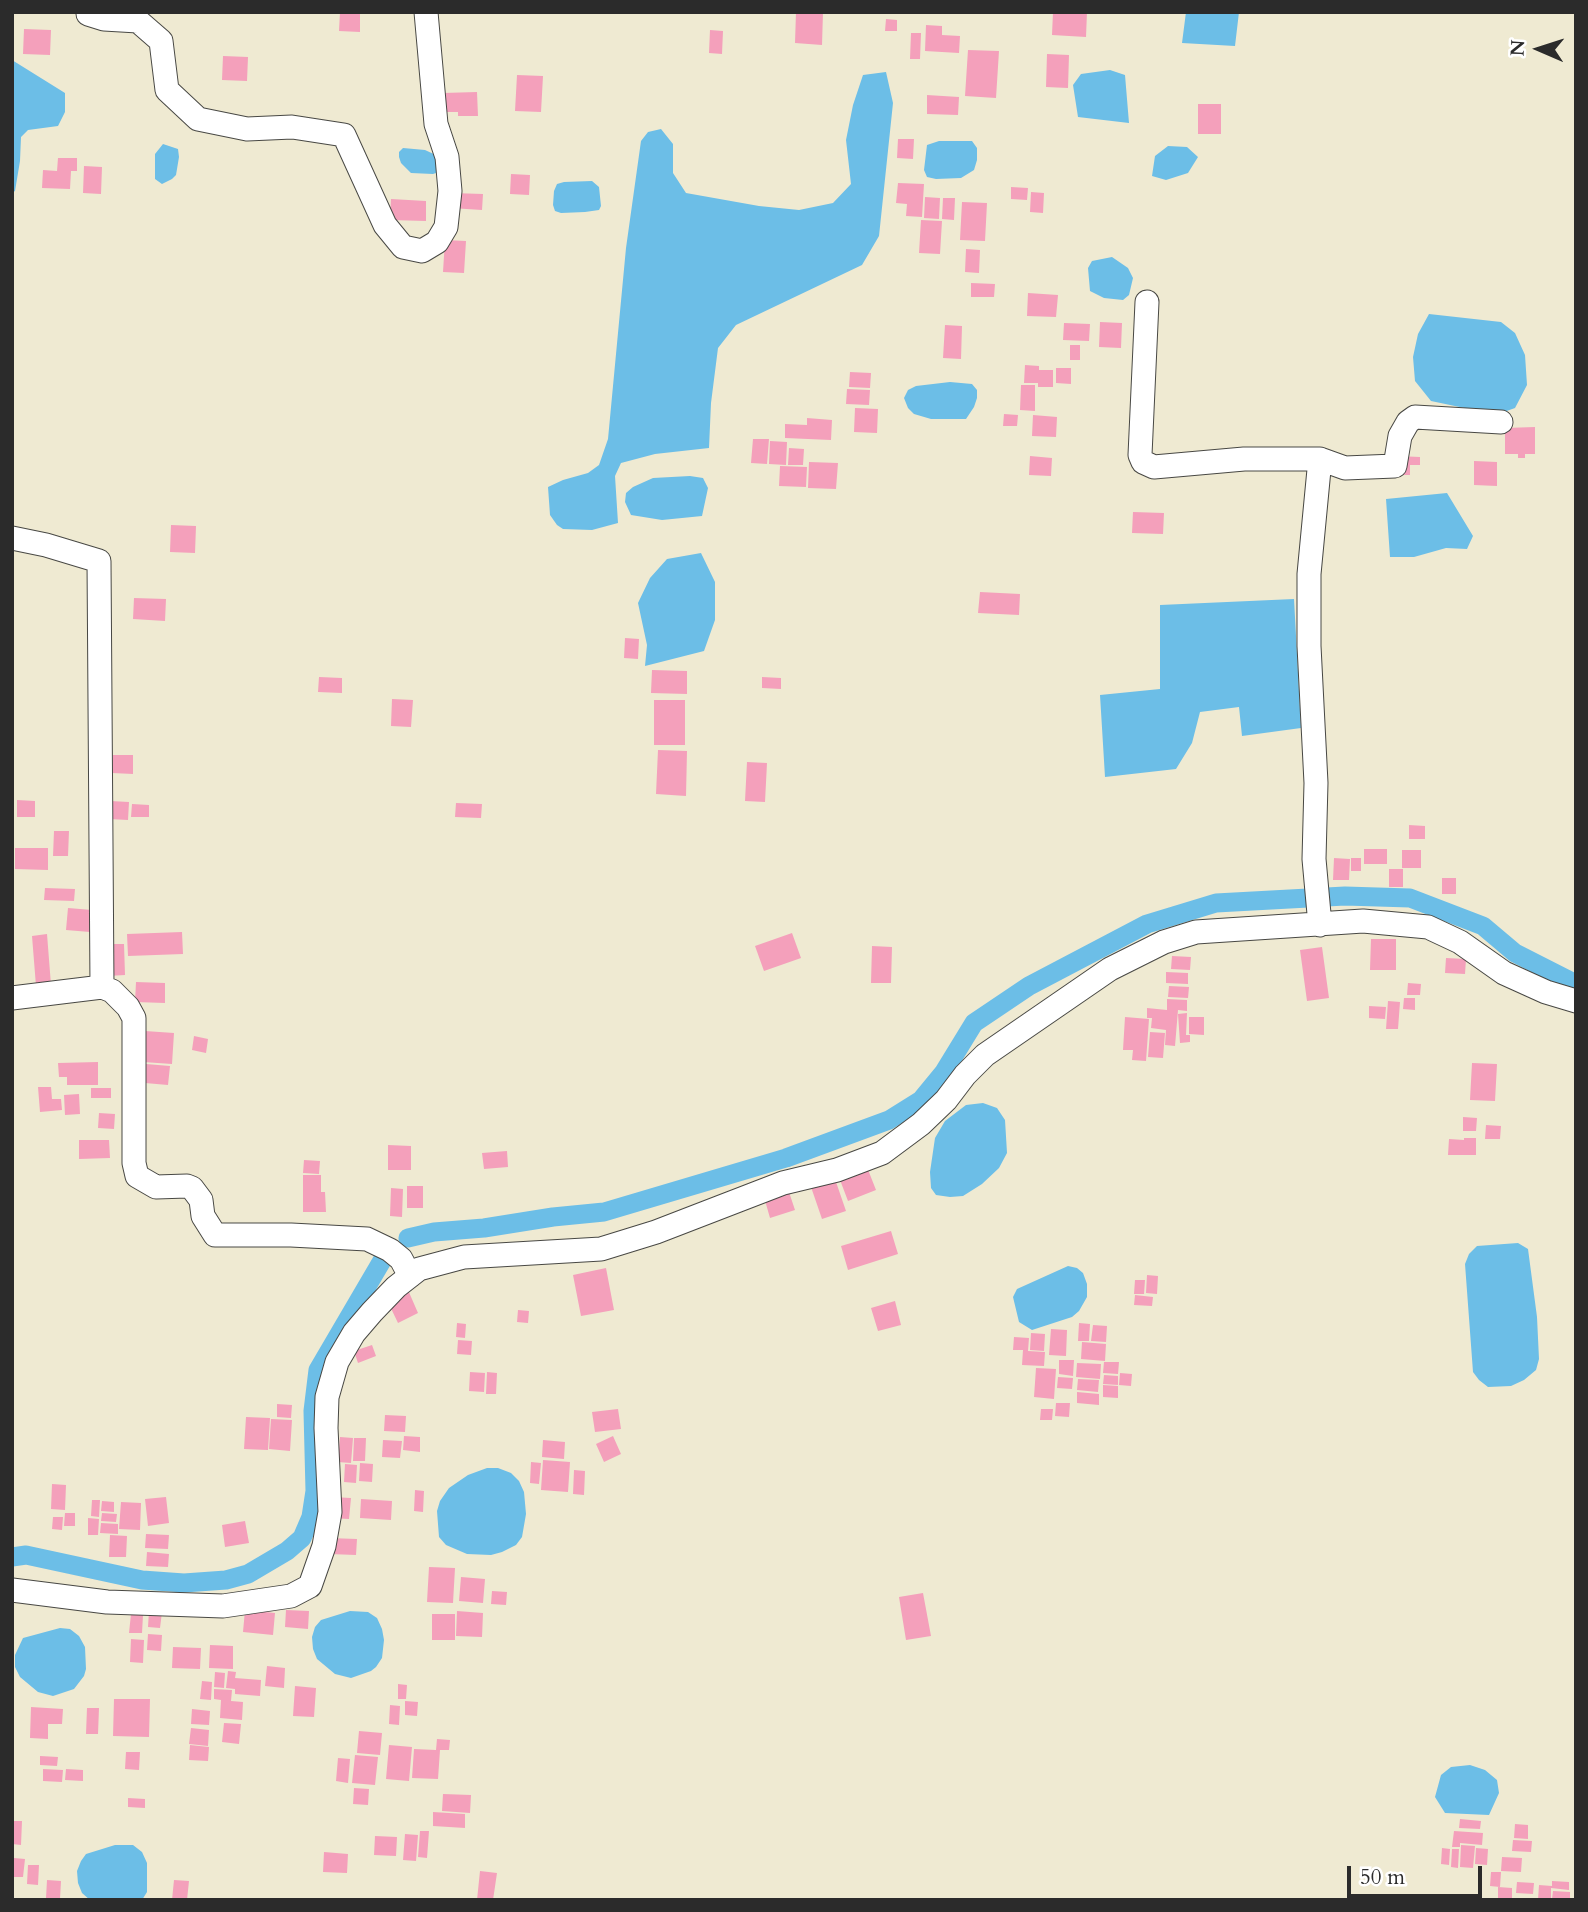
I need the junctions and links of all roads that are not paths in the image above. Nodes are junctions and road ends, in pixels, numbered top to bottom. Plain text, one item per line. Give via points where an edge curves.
1 (88, 12) edge
2 (426, 12) edge
3 (1147, 302) dead end
4 (1501, 422) dead end
5 (1320, 460) junction
6 (12, 538) edge
7 (1320, 925) junction
8 (103, 987) junction
9 (12, 998) edge
10 (1576, 1001) edge
11 (410, 1276) junction
12 (12, 1590) edge

1 - 2 street via 104,19 138,21 161,41 167,89 198,119 247,129 292,127 344,135 385,225 403,247 422,251 437,242 446,227 450,191 447,157 436,124
3 - 5 street via 1143,462 1154,467 1244,459
4 - 5 street via 1415,417 1400,436 1395,466 1345,468
5 - 7 street via 1309,574 1309,634 1316,783 1314,859
6 - 8 street via 99,561
7 - 10 street via 1363,921 1428,927 1460,942 1504,973
7 - 11 street via 1196,932 1154,946 1110,969 985,1055 921,1124 882,1153 601,1249 464,1257 419,1269
8 - 9 street
8 - 11 street via 120,999 134,1018 137,1176 156,1187 192,1188 215,1235 367,1239 401,1259
11 - 12 street via 354,1333 337,1362 327,1397 330,1512 310,1586 291,1596 223,1606 107,1602

